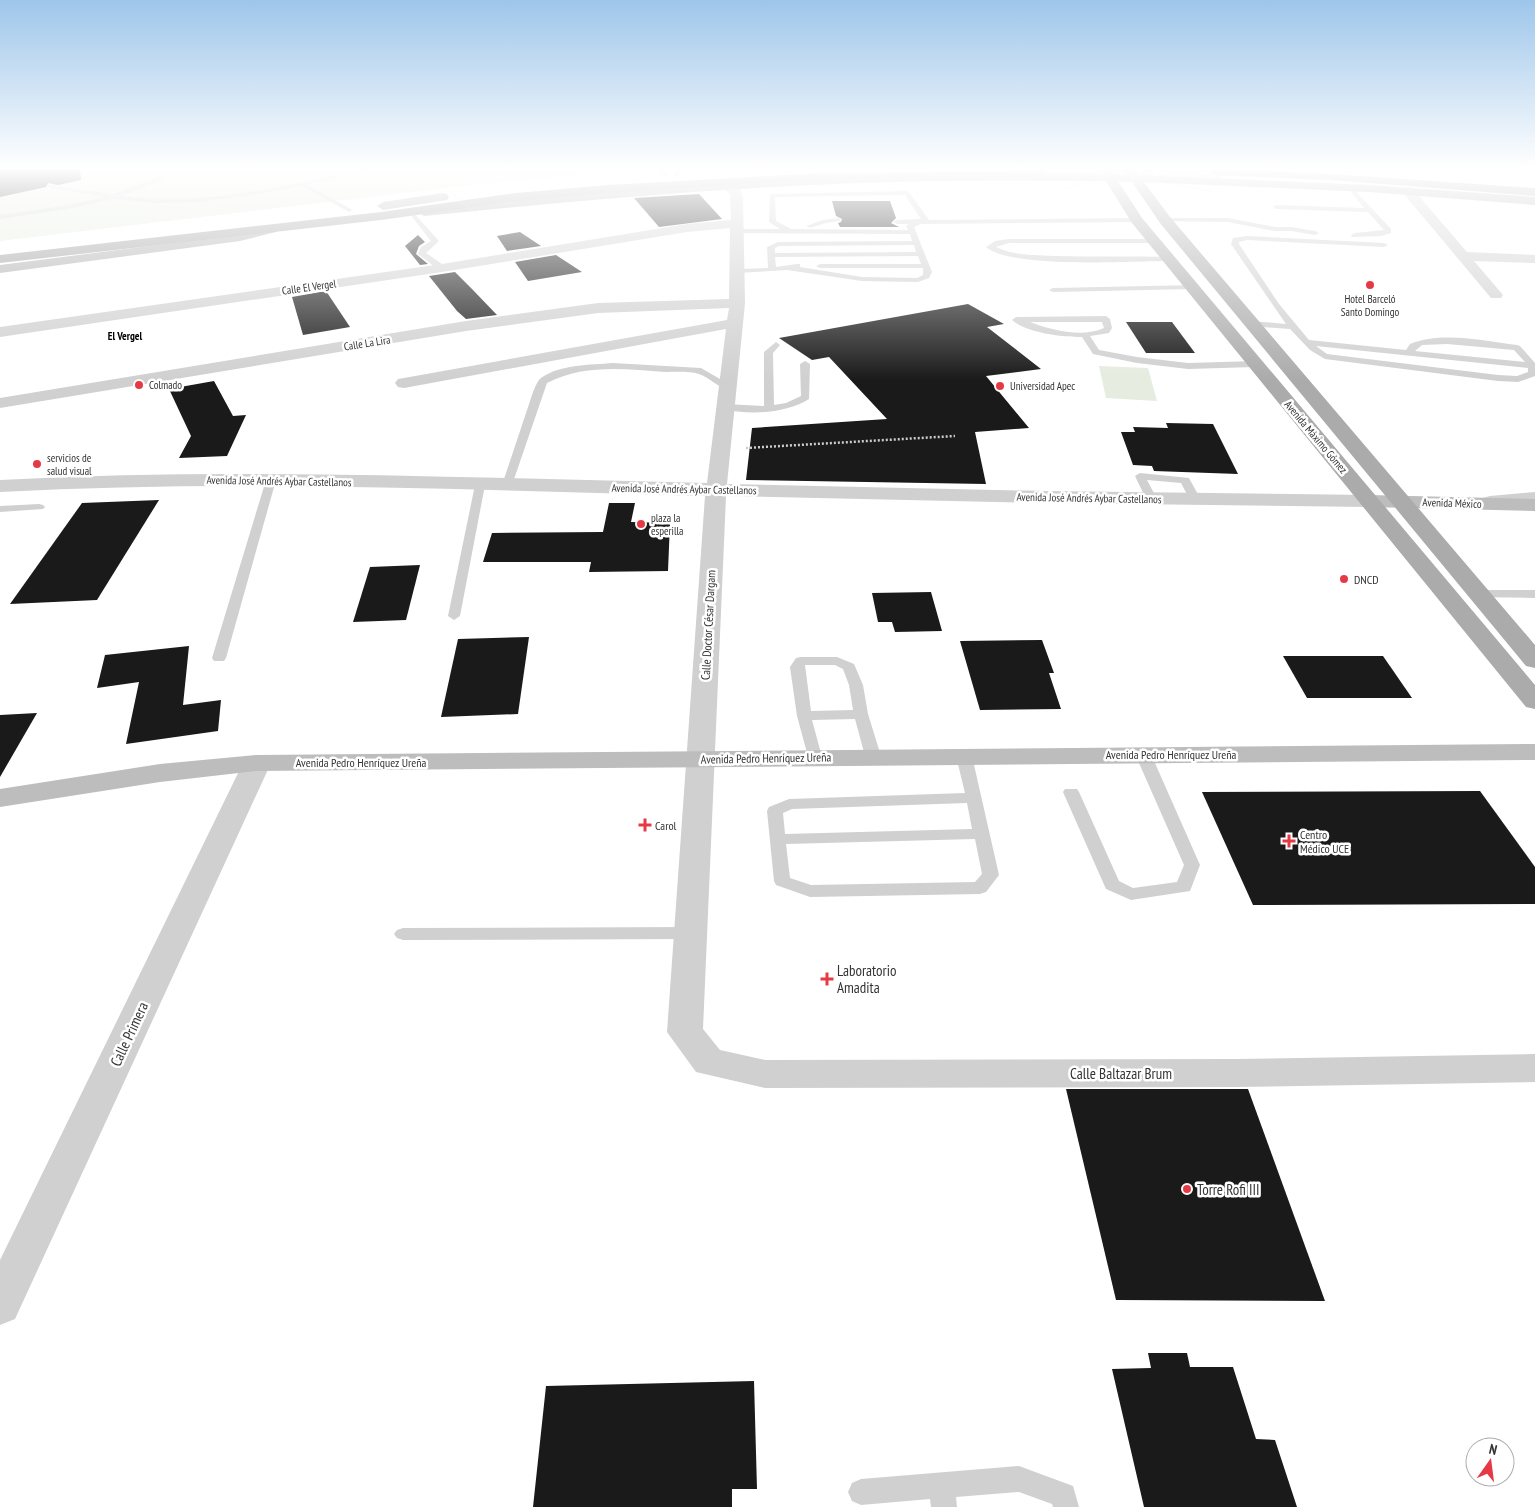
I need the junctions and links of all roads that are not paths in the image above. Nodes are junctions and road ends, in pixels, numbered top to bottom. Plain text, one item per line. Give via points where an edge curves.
1 (100, 239) edge
2 (165, 239) edge
3 (204, 239) edge
4 (226, 239) edge
5 (434, 239) edge
6 (618, 239) edge
7 (737, 239) edge
8 (914, 239) edge
9 (1186, 239) edge
10 (1240, 239) edge
11 (1273, 239) edge
12 (1450, 239) edge
13 (1154, 241) joint
14 (916, 243) junction
15 (1384, 245) dead end
16 (0, 251) edge
17 (920, 254) junction
18 (771, 256) junction
19 (1464, 256) junction
20 (0, 259) edge
21 (1168, 259) junction
22 (1535, 259) edge
23 (0, 265) edge
24 (925, 266) junction
25 (442, 268) junction
26 (788, 268) junction
27 (0, 269) edge
28 (772, 270) junction
29 (737, 271) junction
30 (1192, 287) junction
31 (1053, 290) dead end
32 (1496, 296) dead end
33 (736, 313) junction
34 (1252, 324) junction
35 (1292, 327) junction
36 (0, 332) edge
37 (1084, 334) junction
38 (1306, 342) junction
39 (776, 345) dead end
40 (1409, 353) junction
41 (804, 364) dead end
42 (1255, 364) junction
43 (1533, 366) junction
44 (404, 384) dead end
45 (727, 386) junction
46 (0, 403) edge
47 (725, 408) junction
48 (768, 408) junction
49 (271, 480) junction
50 (480, 484) junction
51 (507, 485) junction
52 (0, 486) edge
53 (716, 489) junction
54 (1535, 498) edge
55 (1369, 501) junction
56 (1401, 501) junction
57 (1478, 503) junction
58 (1535, 505) edge
59 (0, 508) edge
60 (39, 508) dead end
61 (1478, 594) junction
62 (1535, 594) edge
63 (454, 616) dead end
64 (219, 658) dead end
65 (1535, 661) edge
66 (1535, 701) edge
67 (861, 714) junction
68 (804, 716) junction
69 (1535, 752) edge
70 (1143, 754) junction
71 (874, 756) junction
72 (964, 756) junction
73 (814, 757) junction
74 (700, 759) junction
75 (257, 763) junction
76 (1072, 792) dead end
77 (0, 798) edge
78 (973, 798) junction
79 (980, 834) junction
80 (779, 839) junction
81 (690, 933) junction
82 (403, 934) dead end
83 (709, 1062) joint
84 (1535, 1068) edge
85 (0, 1305) edge
86 (861, 1492) dead end
87 (943, 1496) edge
88 (1066, 1507) edge

1 - 16 highway
2 - 20 highway
3 - 23 highway
4 - 27 main road
5 - 25 lane via 422,254
6 - 25 street, Calle El Vergel
7 - 29 street, Calle Doctor César Dargam
8 - 14 lane
9 - 34 main road, Avenida Máximo Gómez
10 - 35 lane via 1235,244
11 - 15 lane
12 - 19 street
13 - 21 main road, Avenida Máximo Gómez
13 - 21 lane via 1009,241 990,247 1004,254 1034,258
14 - 17 lane
14 - 18 lane via 778,244 772,246
17 - 18 lane
17 - 24 lane
18 - 28 lane
19 - 22 street
19 - 32 street
21 - 30 main road, Avenida Máximo Gómez
24 - 26 lane
24 - 26 lane via 928,272 918,280 834,276
25 - 36 street, Calle El Vergel
26 - 28 lane
28 - 29 lane
29 - 33 street, Calle Doctor César Dargam
30 - 31 lane
30 - 42 main road, Avenida Máximo Gómez
33 - 44 street
33 - 45 street, Calle Doctor César Dargam
33 - 46 street, Calle La Lira via 598,308 466,326
34 - 35 lane
34 - 56 main road, Avenida Máximo Gómez
35 - 38 lane
37 - 37 lane via 1106,331 1106,319 1016,320 1045,330
37 - 42 lane via 1096,352 1137,360 1188,366
38 - 40 lane
38 - 43 lane via 1325,356 1498,378 1526,377 1532,374
39 - 48 lane via 768,352
40 - 43 lane
40 - 43 lane via 1414,346 1427,341 1508,347 1517,348
41 - 48 lane via 806,397 787,406
42 - 55 main road, Avenida Máximo Gómez
45 - 47 street, Calle Doctor César Dargam
45 - 51 lane via 700,371 677,368 613,366 577,368 557,374 544,381 538,392
47 - 48 lane
47 - 53 street, Calle Doctor César Dargam
49 - 50 street, Avenida José Andrés Aybar Castellanos
49 - 52 street, Avenida José Andrés Aybar Castellanos
49 - 64 lane
50 - 51 street, Avenida José Andrés Aybar Castellanos
50 - 63 lane
51 - 53 street, Avenida José Andrés Aybar Castellanos
53 - 55 street, Avenida José Andrés Aybar Castellanos
53 - 74 street, Calle Doctor César Dargam
54 - 57 street
55 - 56 main road, Avenida México
55 - 66 main road, Avenida Máximo Gómez
56 - 57 main road, Avenida México
56 - 61 main road, Avenida Máximo Gómez
57 - 58 main road, Avenida México
59 - 60 lane
61 - 62 lane
61 - 65 main road, Avenida Máximo Gómez
67 - 68 lane
67 - 68 lane via 849,667 837,661 801,661 797,667
67 - 71 lane
68 - 73 lane
69 - 70 main road, Avenida Pedro Henríquez Ureña
70 - 72 main road, Avenida Pedro Henríquez Ureña
70 - 76 lane via 1192,865 1184,887 1131,894 1112,885
71 - 72 main road, Avenida Pedro Henríquez Ureña
71 - 73 main road, Avenida Pedro Henríquez Ureña
72 - 78 lane
73 - 74 main road, Avenida Pedro Henríquez Ureña
74 - 75 main road, Avenida Pedro Henríquez Ureña
74 - 81 street, Calle Doctor César Dargam
75 - 77 main road, Avenida Pedro Henríquez Ureña via 130,776
75 - 85 street, Calle Primera
78 - 79 lane
78 - 80 lane via 789,804 775,811
79 - 80 lane
79 - 80 lane via 991,875 980,888 810,891 782,881
81 - 82 lane
81 - 83 street, Calle Doctor César Dargam via 684,1032
83 - 84 street, Calle Baltazar Brum via 765,1074 1236,1073
86 - 87 lane
87 - 88 lane via 1019,1479 1064,1495

